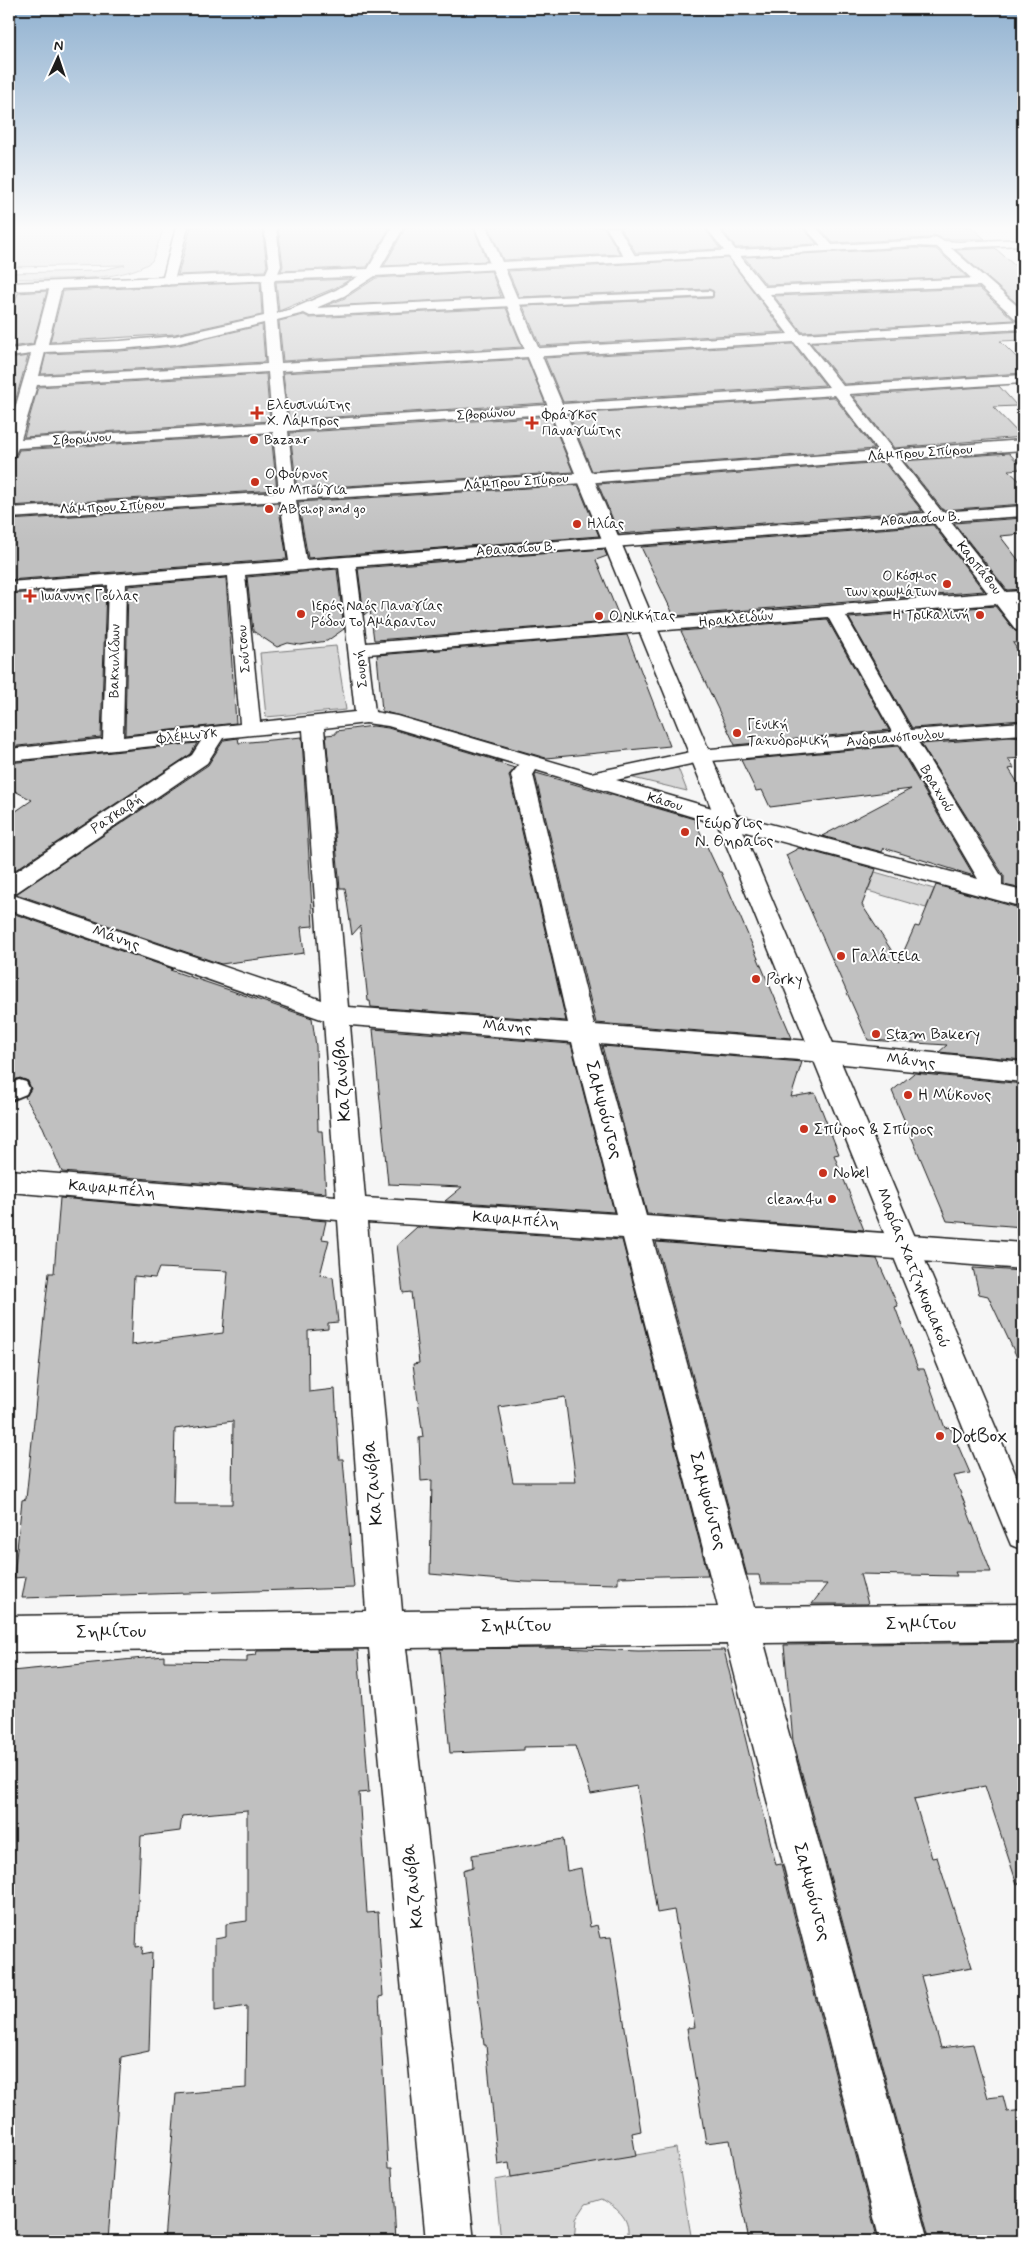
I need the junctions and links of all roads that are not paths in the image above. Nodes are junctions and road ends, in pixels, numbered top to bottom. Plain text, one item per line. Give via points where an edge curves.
1 (44, 332) edge
2 (212, 332) edge
3 (272, 332) edge
4 (525, 332) edge
5 (792, 332) edge
6 (893, 332) edge
7 (796, 338) junction
8 (40, 348) junction
9 (12, 352) edge
10 (533, 352) junction
11 (274, 367) junction
12 (1023, 379) edge
13 (31, 381) junction
14 (839, 391) junction
15 (26, 397) junction
16 (9, 398) edge
17 (557, 409) junction
18 (279, 427) junction
19 (1023, 446) edge
20 (10, 447) edge
21 (889, 455) junction
22 (585, 478) junction
23 (287, 496) junction
24 (1023, 511) edge
25 (9, 513) edge
26 (939, 518) junction
27 (612, 542) junction
28 (347, 561) junction
29 (298, 565) junction
30 (236, 570) junction
31 (117, 578) junction
32 (9, 587) edge
33 (1023, 596) edge
34 (1002, 598) junction
35 (834, 611) junction
36 (647, 626) junction
37 (1023, 626) edge
38 (358, 649) junction
39 (366, 717) junction
40 (313, 723) junction
41 (1023, 728) edge
42 (251, 729) junction
43 (216, 733) junction
44 (905, 737) junction
45 (113, 744) junction
46 (9, 755) edge
47 (700, 756) junction
48 (531, 762) junction
49 (589, 780) junction
50 (728, 820) junction
51 (9, 886) edge
52 (990, 890) junction
53 (1023, 899) edge
54 (9, 902) edge
55 (337, 1015) junction
56 (583, 1033) junction
57 (824, 1052) junction
58 (1023, 1072) edge
59 (9, 1180) edge
60 (351, 1209) junction
61 (636, 1227) junction
62 (903, 1247) junction
63 (1023, 1256) edge
64 (1023, 1533) edge
65 (1023, 1622) edge
66 (741, 1624) junction
67 (385, 1628) junction
68 (9, 1634) edge
69 (450, 2241) edge
70 (904, 2241) edge

1 - 8 street
2 - 8 street via 145,343
3 - 11 street
4 - 10 street, Μαρίας Χατζηκυριακού
5 - 7 street, Καρπάθου
6 - 7 street
7 - 10 street
7 - 14 street, Καρπάθου
8 - 9 street
8 - 13 street
10 - 11 street
10 - 17 street, Μαρίας Χατζηκυριακού
11 - 13 street
11 - 18 street
12 - 14 street, Σβορώνου
13 - 15 street
14 - 17 street, Σβορώνου
14 - 21 street, Καρπάθου
15 - 16 street
15 - 20 street
17 - 18 street, Σβορώνου
17 - 22 street, Μαρίας Χατζηκυριακού
18 - 20 street, Σβορώνου
18 - 23 street
19 - 21 street, Λάμπρου Σπύρου
21 - 22 street, Λάμπρου Σπύρου
21 - 26 street, Καρπάθου
22 - 23 street, Λάμπρου Σπύρου
22 - 27 street, Μαρίας Χατζηκυριακού
23 - 25 street, Λάμπρου Σπύρου
23 - 29 street
24 - 26 street, Αθανασίου Β.
26 - 27 street, Αθανασίου Β.
26 - 34 street, Καρπάθου
27 - 28 street, Αθανασίου Β.
27 - 36 street, Μαρίας Χατζηκυριακού
28 - 29 street, Αθανασίου Β.
28 - 38 street, Σουρή
29 - 30 street, Αθανασίου Β.
30 - 31 street, Αθανασίου Β.
30 - 42 street, Σούτσου
31 - 32 street, Αθανασίου Β.
31 - 45 street, Βακχυλίδων
33 - 34 street, Ηρακλειδών
34 - 35 street, Ηρακλειδών
34 - 37 street, Καρπάθου
35 - 36 street, Ηρακλειδών
35 - 44 street, Βραχνού
36 - 38 street, Ηρακλειδών
36 - 47 street, Μαρίας Χατζηκυριακού
38 - 39 street, Σουρή
39 - 40 street, Φλέμινγκ
39 - 48 street, Κάσου via 390,720
40 - 42 street, Φλέμινγκ
40 - 55 street, Καζανόβα
41 - 44 street, Ανδριανόπουλου
42 - 43 street, Φλέμινγκ
43 - 45 street, Φλέμινγκ
43 - 51 street, Ραγκαβή via 200,759
44 - 47 street, Ανδριανόπουλου
44 - 52 street, Βραχνού via 990,877
45 - 46 street, Φλέμινγκ
47 - 49 street, Ανδριανόπουλου
47 - 50 street, Μαρίας Χατζηκυριακού
48 - 49 street, Κάσου
48 - 56 street, Σαμψούντος via 522,775
49 - 50 street, Κάσου
50 - 52 street, Κάσου
50 - 57 street, Μαρίας Χατζηκυριακού
52 - 53 street, Κάσου
54 - 55 street, Μάνης
55 - 56 street, Μάνης
55 - 60 street, Καζανόβα
56 - 57 street, Μάνης
56 - 61 street, Σαμψούντος
57 - 58 street, Μάνης
57 - 62 street, Μαρίας Χατζηκυριακού
59 - 60 street, Καψαμπέλη
60 - 61 street, Καψαμπέλη
60 - 67 street, Καζανόβα
61 - 62 street, Καψαμπέλη
61 - 66 street, Σαμψούντος
62 - 63 street, Καψαμπέλη
62 - 64 street, Μαρίας Χατζηκυριακού
65 - 66 street, Σημίτου
66 - 67 street, Σημίτου
66 - 70 street, Σαμψούντος
67 - 68 street, Σημίτου
67 - 69 street, Καζανόβα

